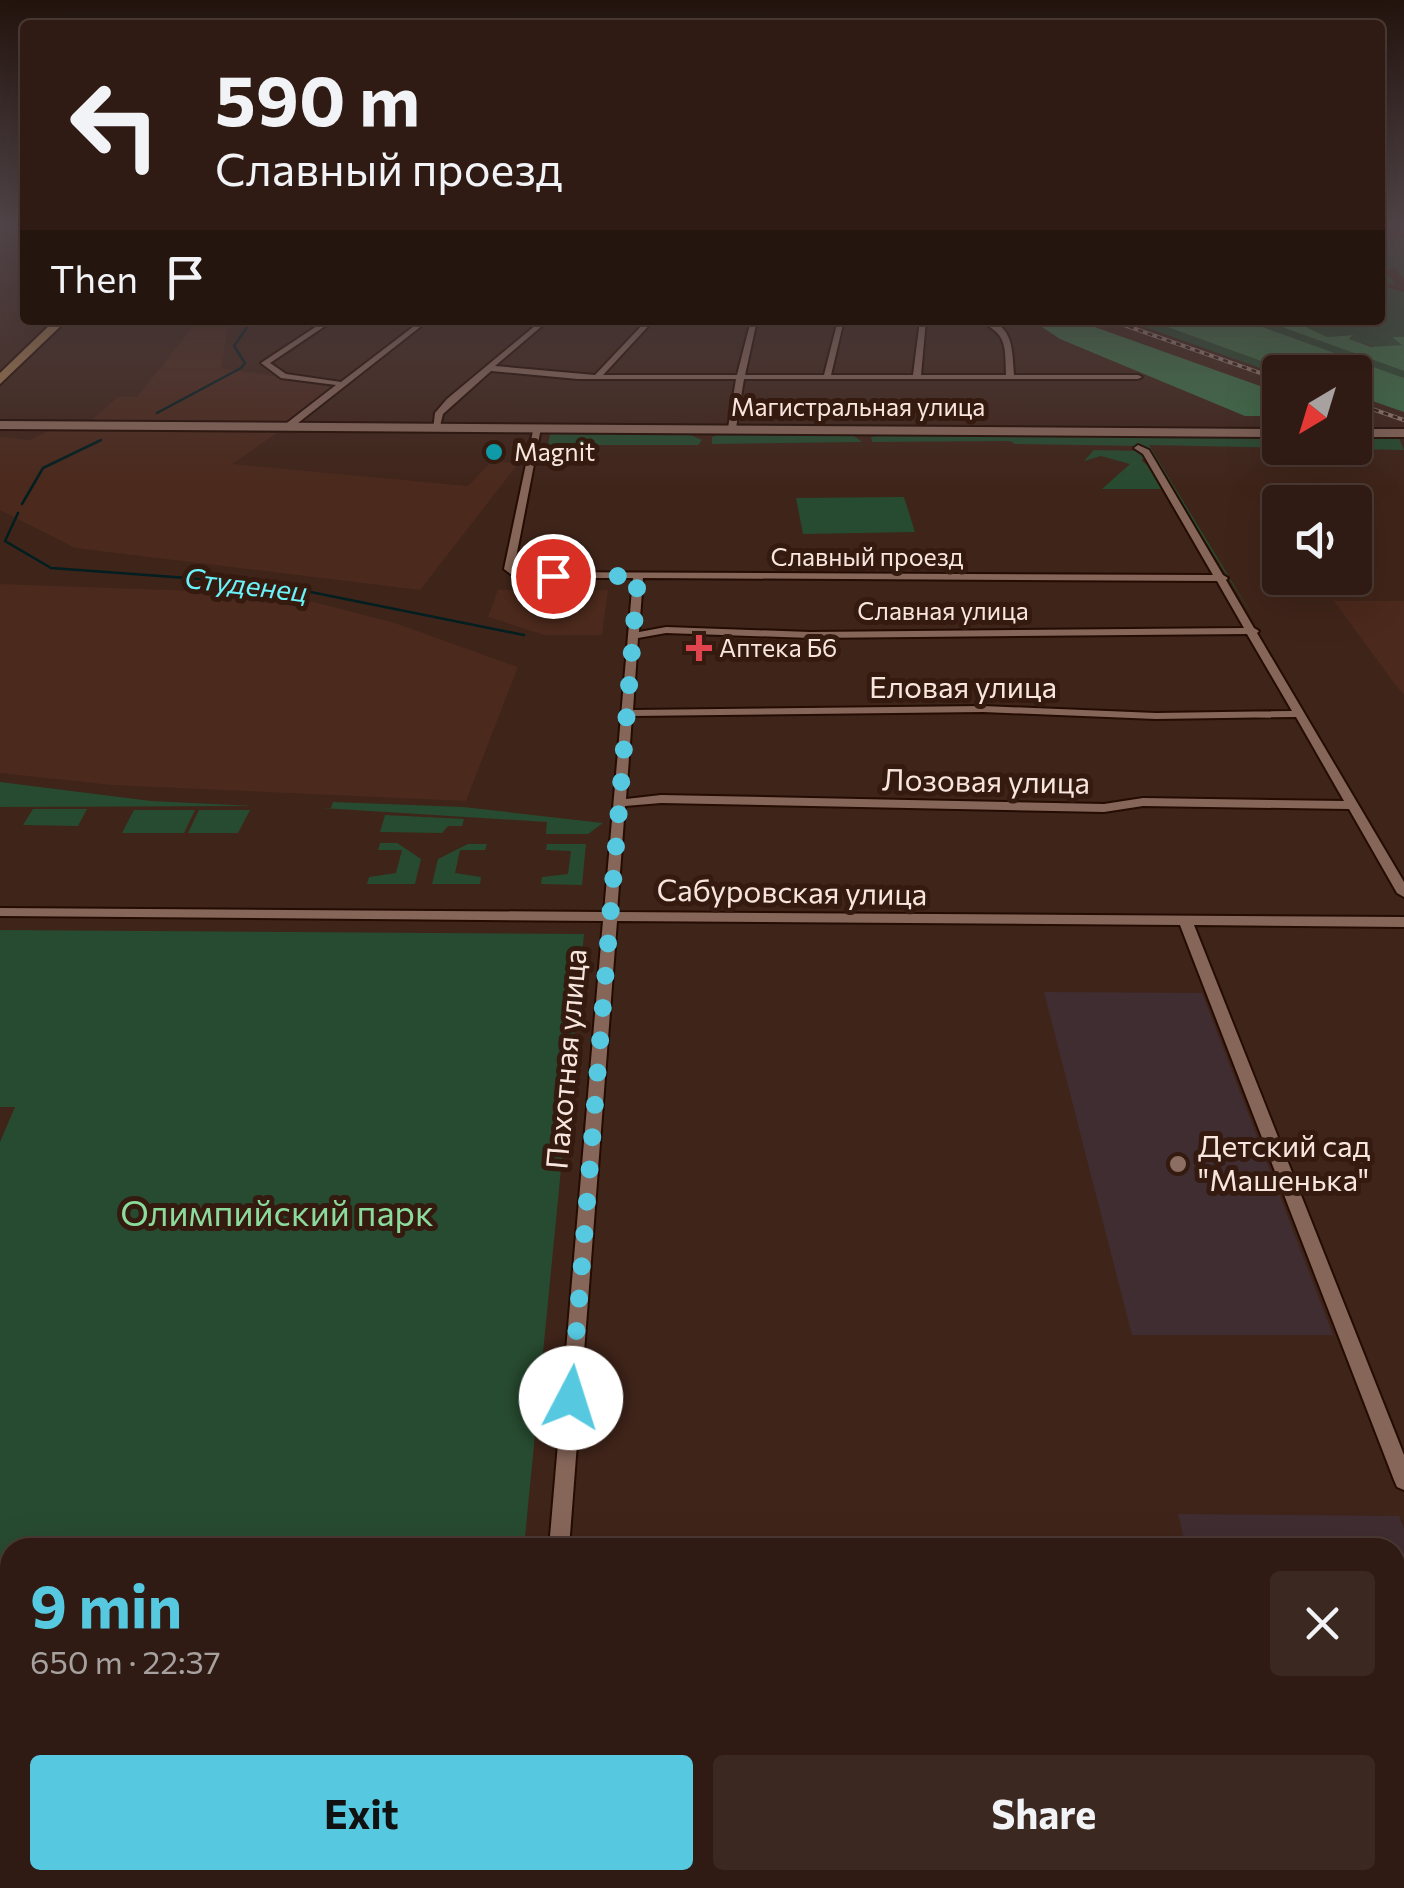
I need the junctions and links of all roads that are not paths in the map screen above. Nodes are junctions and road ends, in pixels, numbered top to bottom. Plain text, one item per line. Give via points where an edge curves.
1 (56, 325) edge
2 (323, 325) edge
3 (420, 325) edge
4 (540, 325) edge
5 (646, 325) edge
6 (752, 325) edge
7 (840, 325) edge
8 (922, 325) edge
9 (999, 325) edge
10 (1114, 364) dead end
11 (488, 368) junction
12 (738, 376) junction
13 (827, 376) junction
14 (918, 376) junction
15 (1010, 376) junction
16 (596, 377) junction
17 (1124, 377) junction
18 (1138, 377) dead end
19 (0, 380) edge
20 (343, 384) junction
21 (732, 425) junction
22 (4, 427) edge
23 (286, 428) junction
24 (436, 428) junction
25 (537, 428) junction
26 (1262, 432) edge
27 (1372, 434) edge
28 (1404, 434) edge
29 (1138, 448) dead end
30 (638, 576) junction
31 (1223, 578) junction
32 (1254, 631) junction
33 (633, 636) junction
34 (627, 713) junction
35 (1300, 714) junction
36 (618, 803) junction
37 (1354, 806) junction
38 (1404, 893) edge
39 (0, 912) edge
40 (612, 914) junction
41 (1185, 921) junction
42 (1404, 922) edge
43 (1404, 1480) edge
44 (559, 1538) edge

1 - 19 main road
2 - 20 street via 264,363 284,376
3 - 20 street
4 - 11 street
5 - 16 street
6 - 12 street
7 - 13 street
8 - 14 street
9 - 15 street via 1006,333
10 - 17 street
11 - 16 street
11 - 24 street via 439,413
12 - 13 street
12 - 16 street
12 - 21 street via 739,412
13 - 14 street
14 - 15 street
15 - 17 street
17 - 18 street
20 - 23 street
21 - 25 main road, Магистральная улица
21 - 26 main road, Магистральная улица
22 - 23 main road, Магистральная улица
23 - 24 main road, Магистральная улица
24 - 25 main road, Магистральная улица
25 - 30 street, Славный проезд via 509,570
27 - 28 main road
29 - 31 street
30 - 31 street, Славный проезд
30 - 33 street, Пахотная улица
31 - 32 street
32 - 33 street, Славная улица via 666,630
32 - 35 street
33 - 34 street, Пахотная улица
34 - 35 street, Еловая улица
34 - 36 street, Пахотная улица
35 - 37 street
36 - 37 street, Лозовая улица
36 - 40 street, Пахотная улица
37 - 38 street
39 - 40 street, Сабуровская улица
40 - 41 street, Сабуровская улица via 747,921
40 - 44 street, Пахотная улица
41 - 42 street, Сабуровская улица
41 - 43 street

